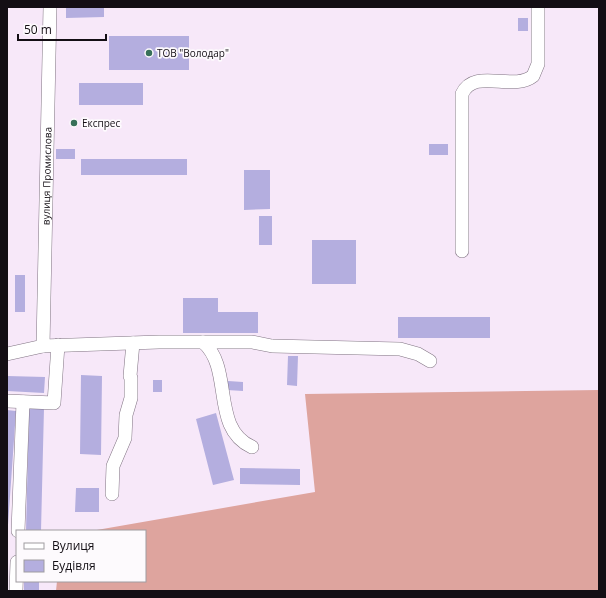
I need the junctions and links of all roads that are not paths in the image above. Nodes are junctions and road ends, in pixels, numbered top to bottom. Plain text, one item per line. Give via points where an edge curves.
1 (50, 7) edge
2 (538, 7) edge
3 (462, 251) dead end
4 (203, 342) junction
5 (133, 343) junction
6 (58, 345) junction
7 (43, 346) junction
8 (7, 354) edge
9 (430, 361) dead end
10 (7, 401) edge
11 (23, 402) junction
12 (252, 447) dead end
13 (112, 494) dead end
14 (18, 530) edge

1 - 7 street, вулиця Промислова
2 - 3 street via 538,64 533,76 520,81 474,82 462,94
4 - 5 street
4 - 9 street via 394,348 412,352
4 - 12 street via 217,360 232,429 243,443
5 - 6 street
5 - 13 street via 131,398 126,415 124,441 112,466
6 - 7 street
6 - 11 street via 54,403
7 - 8 street
10 - 11 street
11 - 14 street

